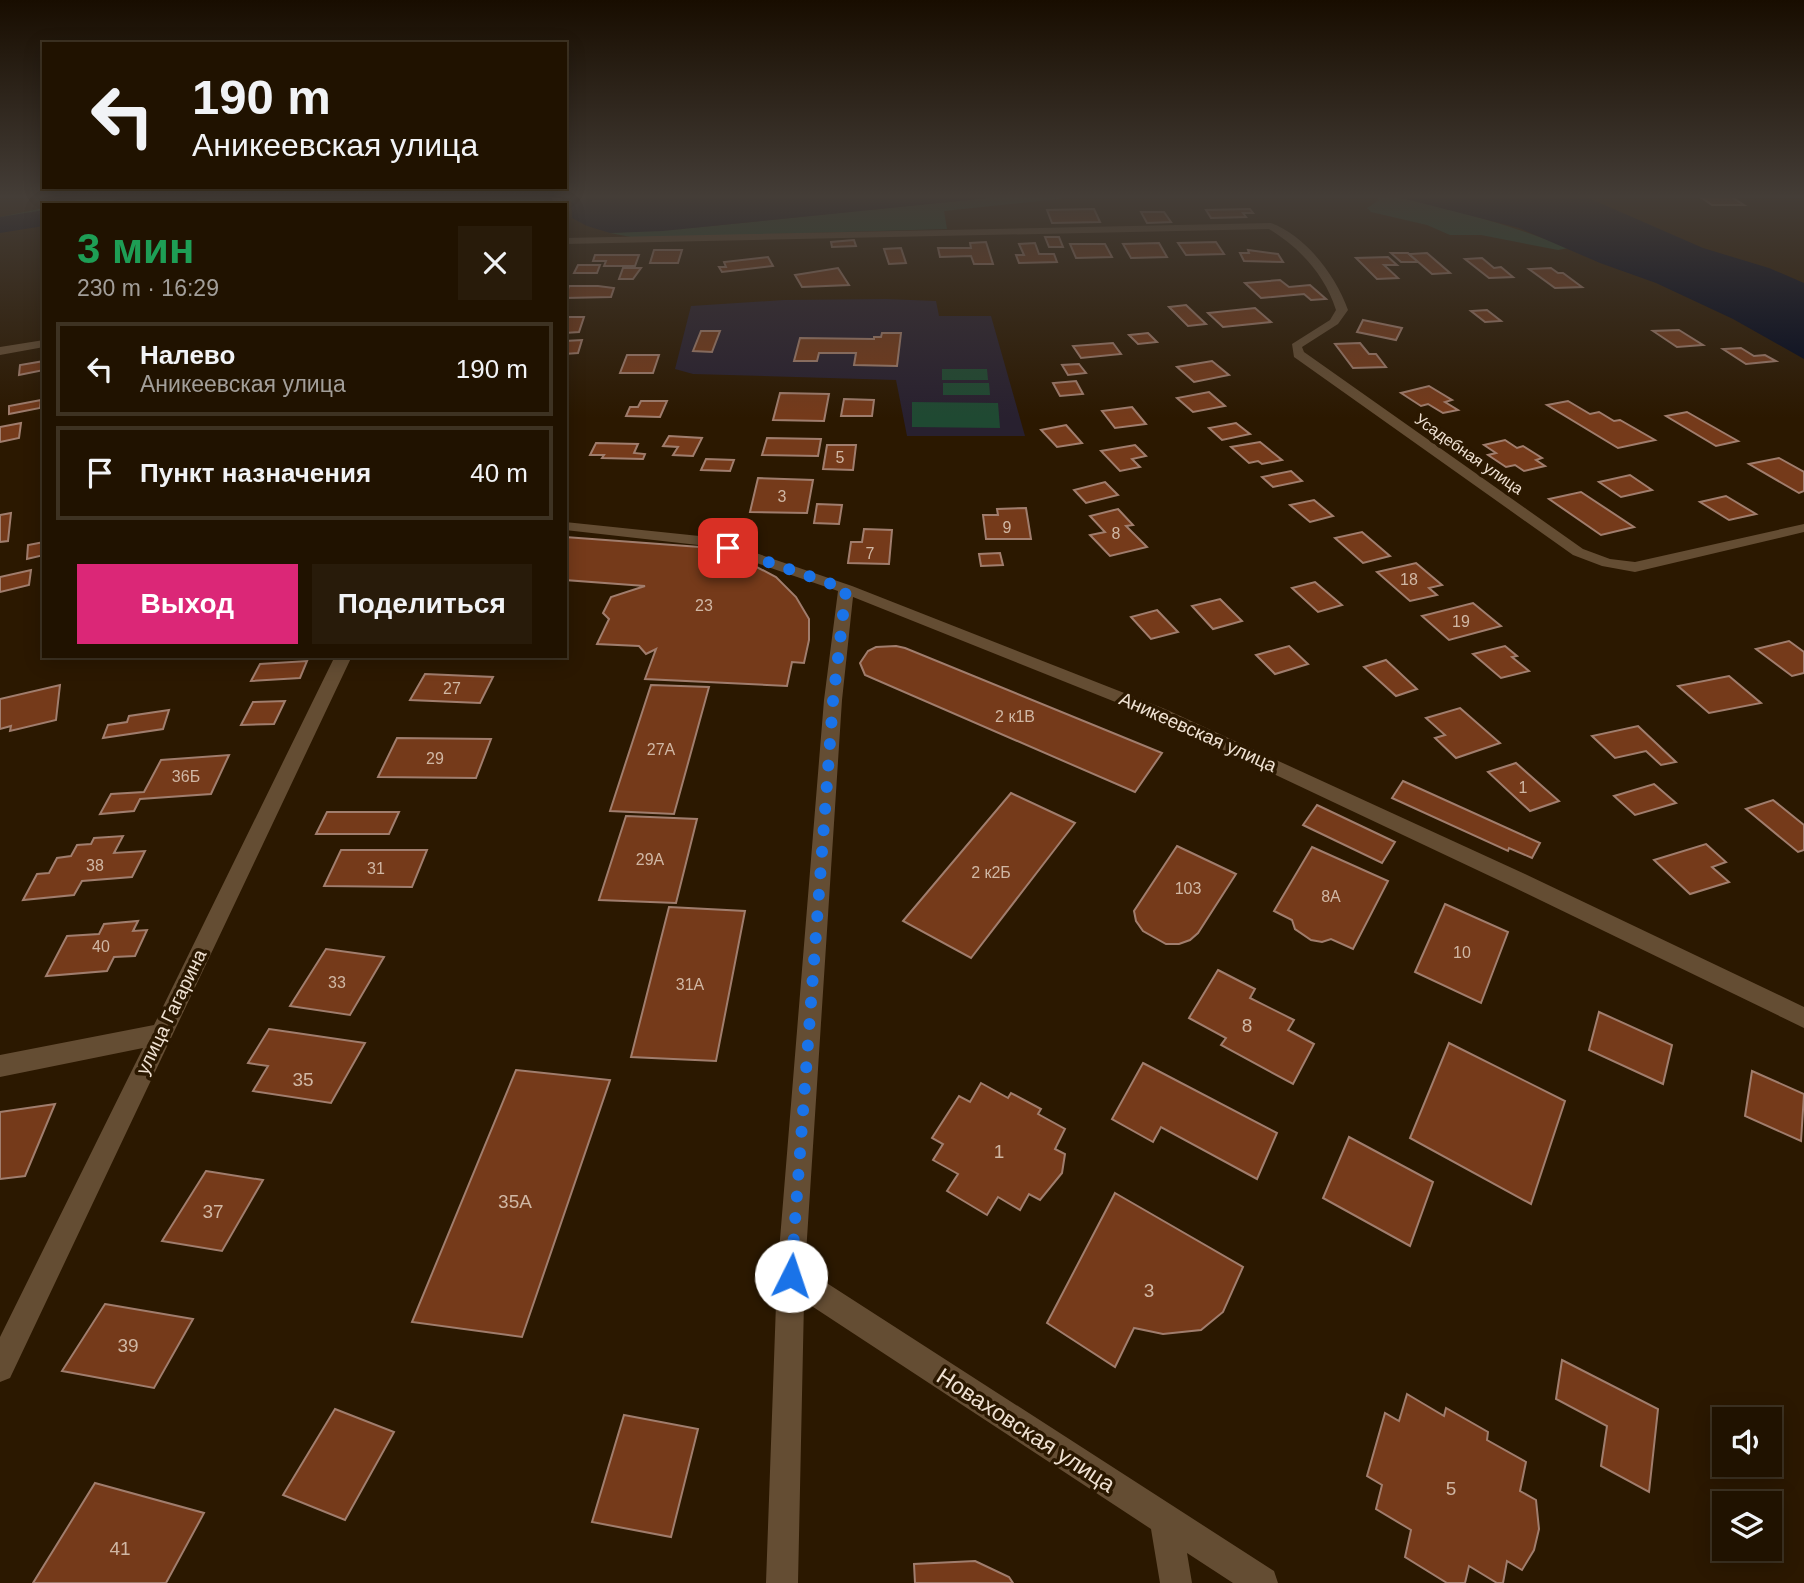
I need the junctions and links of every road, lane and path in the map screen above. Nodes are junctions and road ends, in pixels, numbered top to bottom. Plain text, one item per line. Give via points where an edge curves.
1 (1319, 270) edge
2 (42, 343) edge
3 (0, 351) edge
4 (567, 526) edge
5 (1804, 528) edge
6 (846, 589) junction
7 (343, 658) edge
8 (1804, 1018) edge
9 (160, 1034) junction
10 (0, 1066) edge
11 (791, 1276) junction
12 (0, 1368) edge
13 (1165, 1520) junction
14 (782, 1583) edge
15 (1176, 1583) edge
16 (1262, 1583) edge

1 - 5 street, Усадебная улица via 1342,310 1334,322 1296,346 1298,354 1578,552 1635,567
2 - 3 street
4 - 6 street, Аникеевская улица via 709,542
6 - 8 street, Аникеевская улица via 1159,713
6 - 11 street via 833,701
7 - 9 street, улица Гагарина
9 - 10 street
9 - 12 street, улица Гагарина
11 - 13 street, Новаховская улица
11 - 14 street
13 - 15 street
13 - 16 street, Новаховская улица

